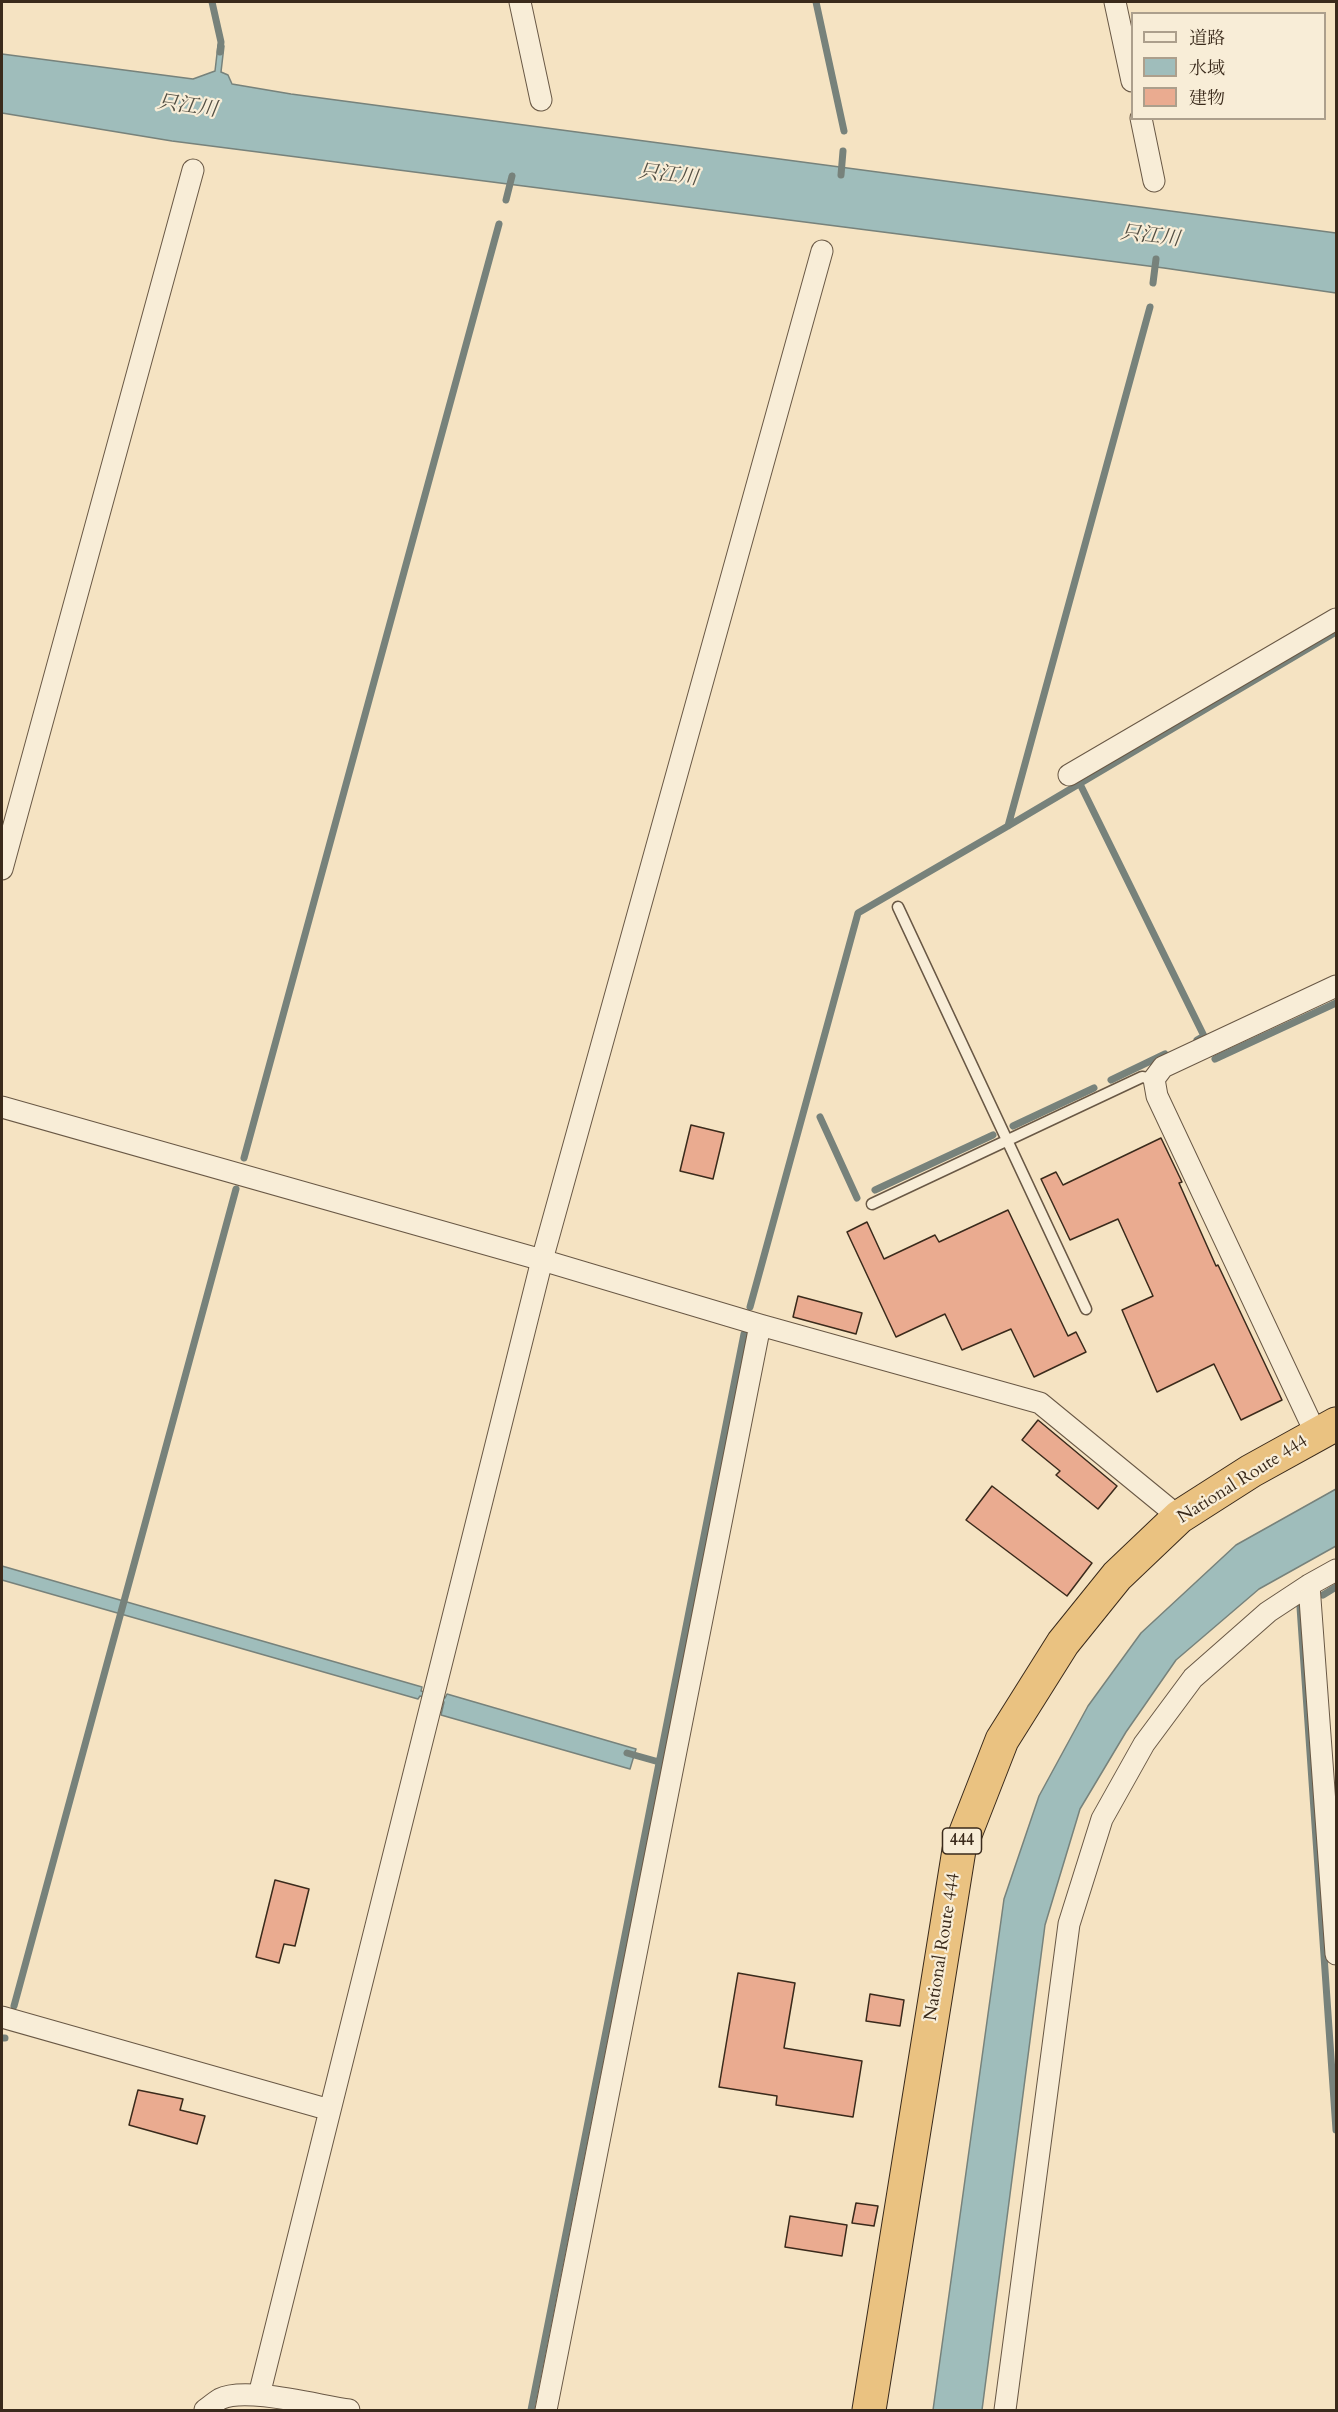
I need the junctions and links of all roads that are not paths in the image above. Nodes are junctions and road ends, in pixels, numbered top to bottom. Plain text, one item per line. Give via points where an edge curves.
1 (520, 2) edge
2 (1115, 2) edge
3 (1131, 76) edge
4 (541, 100) dead end
5 (1141, 120) edge
6 (193, 170) dead end
7 (1154, 181) dead end
8 (822, 251) dead end
9 (1336, 619) edge
10 (1069, 775) dead end
11 (2, 870) edge
12 (898, 908) dead end
13 (1336, 986) edge
14 (1154, 1079) junction
15 (2, 1107) edge
16 (1007, 1140) junction
17 (872, 1204) dead end
18 (542, 1260) junction
19 (1086, 1308) dead end
20 (760, 1325) junction
21 (1326, 1429) edge
22 (1179, 1517) junction
23 (1336, 1570) edge
24 (1309, 1585) junction
25 (1336, 1954) edge
26 (2, 2018) edge
27 (330, 2110) junction
28 (259, 2396) junction
29 (205, 2410) edge
30 (349, 2410) edge
31 (546, 2410) edge
32 (869, 2410) edge
33 (1005, 2410) edge

1 - 4 street
2 - 3 street
5 - 7 street
6 - 11 street
8 - 18 street
9 - 10 street
12 - 16 lane
13 - 14 street via 1164,1067
14 - 16 lane via 1142,1077
14 - 21 street via 1157,1096
15 - 18 street
16 - 17 lane
16 - 19 lane
18 - 20 street
18 - 27 street
20 - 22 street via 1040,1403
20 - 31 street
21 - 22 highway, National Route 444 / 444
22 - 32 highway, National Route 444 / 444 via 1117,1576 1063,1644 1002,1740 959,1850
23 - 24 street
24 - 25 street
24 - 33 street via 1268,1612 1193,1678 1144,1744 1102,1819 1069,1924
26 - 27 street
27 - 28 street
28 - 29 street via 221,2399
28 - 30 street

